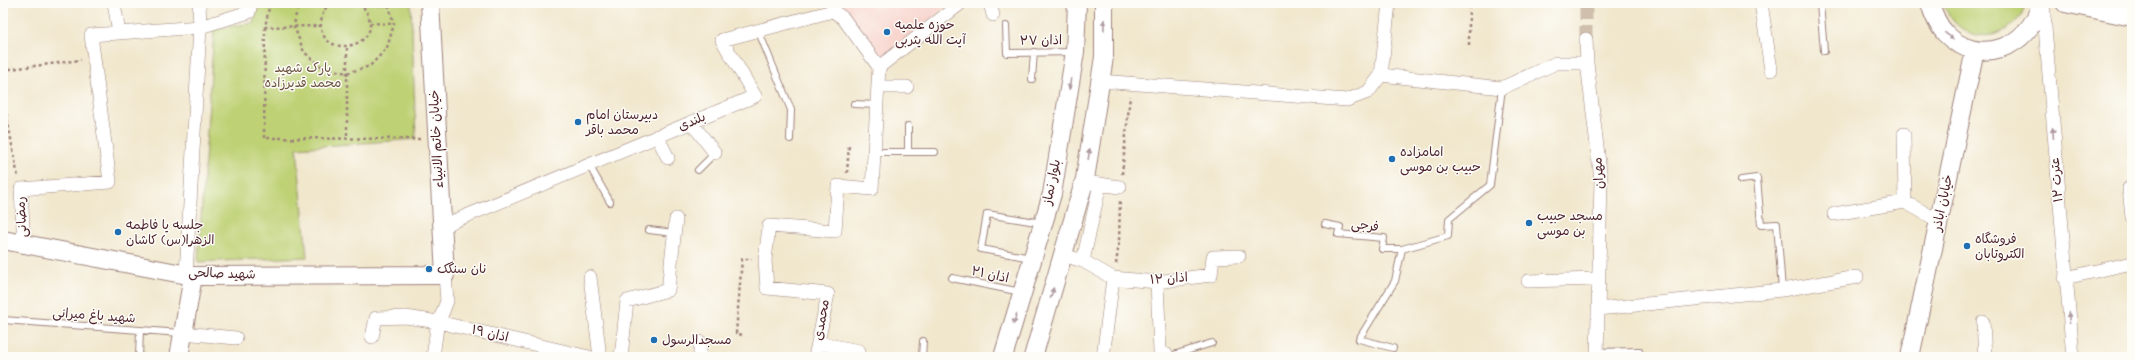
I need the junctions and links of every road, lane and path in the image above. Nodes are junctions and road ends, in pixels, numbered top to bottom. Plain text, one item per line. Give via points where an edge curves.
1 (114, 3) edge
2 (199, 3) edge
3 (270, 3) edge
4 (300, 3) edge
5 (331, 3) edge
6 (360, 3) edge
7 (388, 3) edge
8 (430, 3) edge
9 (961, 3) edge
10 (1077, 3) edge
11 (1104, 3) edge
12 (1389, 3) edge
13 (1457, 3) edge
14 (1469, 3) edge
15 (1761, 3) edge
16 (1820, 3) edge
17 (1930, 3) edge
18 (2042, 3) edge
19 (2065, 3) edge
20 (1448, 5) dead end
21 (832, 7) edge
22 (250, 8) edge
23 (2132, 17) edge
24 (370, 23) junction
25 (394, 24) junction
26 (294, 26) junction
27 (321, 26) junction
28 (1006, 26) dead end
29 (200, 27) junction
30 (265, 27) junction
31 (758, 30) junction
32 (118, 33) junction
33 (1586, 38) tunnel mouth
34 (1469, 45) dead end
35 (347, 48) junction
36 (1975, 50) junction
37 (1824, 51) dead end
38 (1034, 52) junction
39 (1075, 52) junction
40 (94, 58) junction
41 (1586, 63) junction
42 (879, 67) junction
43 (3, 70) edge
44 (1771, 70) dead end
45 (347, 73) junction
46 (1381, 75) junction
47 (1032, 79) dead end
48 (1100, 81) junction
49 (878, 87) junction
50 (907, 87) dead end
51 (1502, 88) junction
52 (3, 96) edge
53 (854, 104) dead end
54 (877, 105) junction
55 (691, 122) junction
56 (908, 126) dead end
57 (1904, 134) dead end
58 (657, 136) junction
59 (347, 138) junction
60 (437, 139) junction
61 (790, 139) dead end
62 (849, 146) dead end
63 (874, 152) junction
64 (908, 152) junction
65 (935, 152) dead end
66 (715, 153) joint
67 (668, 158) dead end
68 (588, 165) junction
69 (698, 170) dead end
70 (1741, 180) dead end
71 (1092, 183) junction
72 (846, 187) junction
73 (1120, 187) dead end
74 (2129, 188) dead end
75 (21, 189) junction
76 (610, 202) dead end
77 (1905, 202) junction
78 (2132, 212) edge
79 (1834, 214) dead end
80 (676, 219) dead end
81 (1939, 221) junction
82 (1043, 223) junction
83 (1325, 224) dead end
84 (442, 226) junction
85 (649, 230) dead end
86 (674, 233) junction
87 (3, 240) edge
88 (24, 245) junction
89 (1402, 249) junction
90 (1063, 255) junction
91 (1239, 256) dead end
92 (1033, 258) junction
93 (765, 260) junction
94 (1083, 261) junction
95 (2132, 263) edge
96 (190, 275) junction
97 (445, 275) junction
98 (590, 277) dead end
99 (1857, 277) dead end
100 (952, 278) dead end
101 (1113, 278) junction
102 (2065, 278) junction
103 (1598, 279) junction
104 (1528, 280) dead end
105 (1157, 282) junction
106 (1782, 290) junction
107 (1022, 293) junction
108 (1598, 309) junction
109 (3, 320) edge
110 (438, 322) junction
111 (1984, 322) dead end
112 (140, 330) junction
113 (183, 333) junction
114 (742, 335) dead end
115 (372, 337) dead end
116 (236, 338) dead end
117 (700, 342) dead end
118 (923, 342) dead end
119 (818, 343) junction
120 (1212, 343) dead end
121 (1393, 348) dead end
122 (535, 351) edge
123 (859, 351) dead end
124 (1639, 351) dead end
125 (1597, 354) edge
126 (1167, 356) edge
127 (139, 357) edge
128 (179, 357) edge
129 (433, 357) edge
130 (589, 357) edge
131 (600, 357) edge
132 (621, 357) edge
133 (700, 357) edge
134 (816, 357) edge
135 (922, 357) edge
136 (1003, 357) edge
137 (1033, 357) edge
138 (1103, 357) edge
139 (1910, 357) edge
140 (1985, 357) edge
141 (2073, 357) edge

1 - 32 street
2 - 29 street
3 - 30 path
4 - 26 path
5 - 27 path via 322,15
6 - 24 path via 368,11
7 - 25 path
8 - 60 main road, خیابان خاتم الانبیاء
9 - 42 street
10 - 39 main road, بلوار نماز
48 -> 11 main road via 1104,57
12 - 46 street
13 - 20 path
14 - 34 path
15 - 44 street
16 - 37 lane
17 -> 36 main road via 1944,33 1959,44
18 - 36 main road via 2038,17 2027,32 2012,44 1994,50
102 -> 18 street, عترت ۱۲
19 - 23 main road
21 - 31 street, بلندی
21 - 42 street
22 - 29 street
24 - 25 path
24 - 35 path via 367,35 359,44
25 - 45 path via 387,48 370,66
26 - 27 path
26 - 30 path
26 - 45 path via 304,52 323,68
27 - 35 path via 325,37 335,45
28 - 38 lane, اذان ۲۷ via 1007,53
29 - 32 street
29 - 96 street
30 - 59 path via 264,138
31 - 55 street, بلندی via 722,40 755,96
31 - 61 lane via 791,110
32 - 40 street via 90,35
33 - 41 street, مهران
35 - 45 path
36 - 81 main road, خیابان اباذر
38 - 39 lane, اذان ۲۷
38 - 47 lane
39 -> 82 main road, بلوار نماز via 1052,194
40 - 43 path
40 - 75 street via 110,182
41 - 51 street via 1556,63
41 - 103 street, مهران via 1601,180
42 - 49 street
45 - 59 path
46 - 48 street via 1368,92 1347,100
46 - 51 street
71 -> 48 main road
49 - 50 street
49 - 54 street
51 - 89 lane via 1490,185 1449,219 1448,236
52 - 75 path, رمضانی
53 - 54 lane
54 - 63 street
55 - 58 street, بلندی
55 - 66 street
56 - 64 lane
57 - 77 street
58 - 67 street
58 - 68 street, بلندی
59 - 60 path
60 - 84 main road, خیابان خاتم الانبیاء
62 - 72 path
63 - 64 lane
63 - 72 street via 872,189
64 - 65 lane
66 - 69 lane
68 - 76 lane
68 - 84 street, بلندی
70 - 106 lane via 1757,178 1761,225 1777,224
71 - 73 street
71 - 90 main road
71 - 94 street
72 - 93 street via 838,186 835,231 770,226
74 - 78 street
75 - 88 street, رمضانی
77 - 79 street
77 - 81 street
80 - 86 street
81 - 139 main road, خیابان اباذر
82 - 92 main road, بلوار نماز
82 - 92 lane via 987,214 980,249
83 - 89 lane, فرجی via 1340,227 1338,234 1384,238 1382,249
84 - 97 main road, خیابان خاتم الانبیاء
85 - 86 lane
86 - 132 street via 668,290 627,301
87 - 88 main road, شهید صالحی
88 - 96 main road, شهید صالحی
89 - 121 lane via 1395,281 1359,338
90 - 94 street, اذان ۱۲
137 -> 90 main road
91 - 105 street, اذان ۱۲ via 1212,257 1211,276
92 - 107 main road, بلوار نماز
93 - 114 path via 742,259 736,332
93 - 119 street, محمدی via 767,288 828,294
94 - 101 street, اذان ۱۲
95 - 102 street
96 - 97 main road, شهید صالحی
96 - 113 main road
97 - 110 street via 447,301
98 - 131 street
99 - 106 street
100 - 107 lane, اذان ۲۱
101 - 105 street, اذان ۱۲
101 - 138 street
141 -> 102 street, عترت ۱۲
103 - 104 street
103 - 108 street, مهران
105 - 126 street via 1160,352
106 - 108 street
107 -> 136 main road, بلوار نماز
108 - 125 street, مهران
109 - 112 lane, شهید باغ میرانی
110 - 115 street, اذان ۱۹ via 406,317 376,318
110 - 122 street, اذان ۱۹
110 - 129 street
111 - 140 street
112 - 113 lane, شهید باغ میرانی
112 - 127 lane
113 - 116 street
113 - 128 main road
117 - 133 street
118 - 135 lane
119 - 123 street
119 - 134 street, محمدی
120 - 126 lane
122 - 130 street, اذان ۱۹
124 - 125 lane

